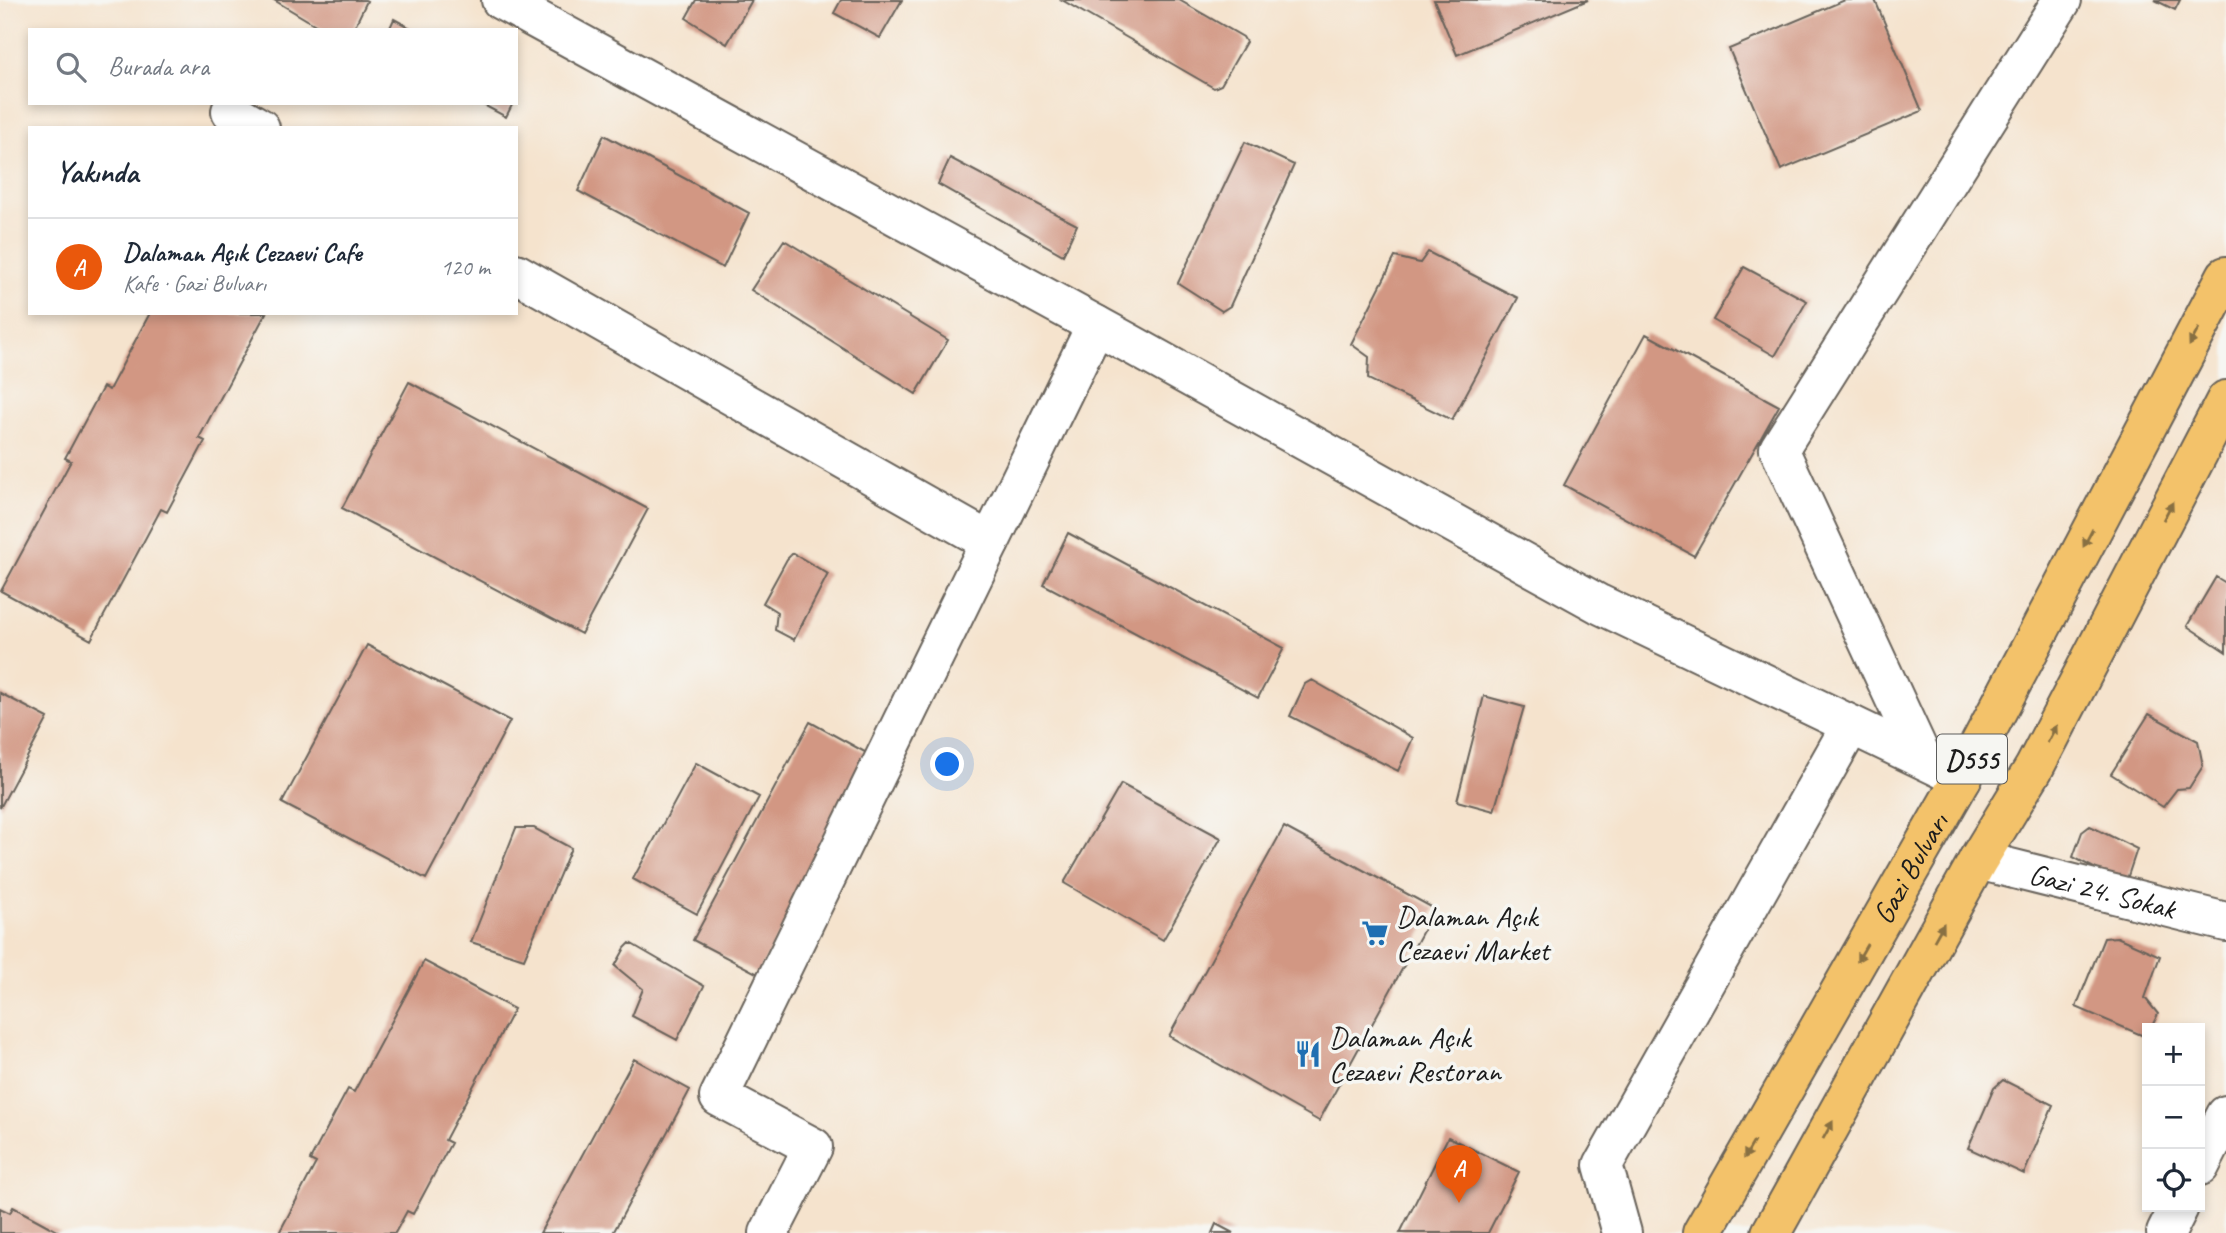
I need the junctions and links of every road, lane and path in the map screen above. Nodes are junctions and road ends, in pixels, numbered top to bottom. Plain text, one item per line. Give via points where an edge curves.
1 (501, 0) edge
2 (2062, 0) edge
3 (518, 274) edge
4 (2226, 276) edge
5 (1096, 325) junction
6 (2226, 400) edge
7 (990, 542) junction
8 (1851, 725) junction
9 (1922, 758) junction
10 (1962, 778) junction
11 (1978, 860) junction
12 (2226, 922) edge
13 (2226, 1115) edge
14 (2205, 1156) edge
15 (2176, 1212) edge
16 (769, 1233) edge
17 (1622, 1233) edge
18 (1702, 1233) edge
19 (1771, 1233) edge
20 (2166, 1233) edge

1 - 5 street
2 - 9 street via 1779,449
3 - 7 street
4 -> 10 main road, Gazi Bulvarı / D555
5 - 7 street
5 - 8 street via 1599,604
11 -> 6 main road, Gazi Bulvarı / D555 via 2034,768
7 - 16 street via 719,1097 813,1147
8 - 9 street
8 - 17 street via 1603,1165
9 - 10 street
10 -> 18 main road, Gazi Bulvarı / D555
11 - 12 street, Gazi 24. Sokak
19 -> 11 main road, Gazi Bulvarı / D555
13 - 14 street
15 - 20 street

